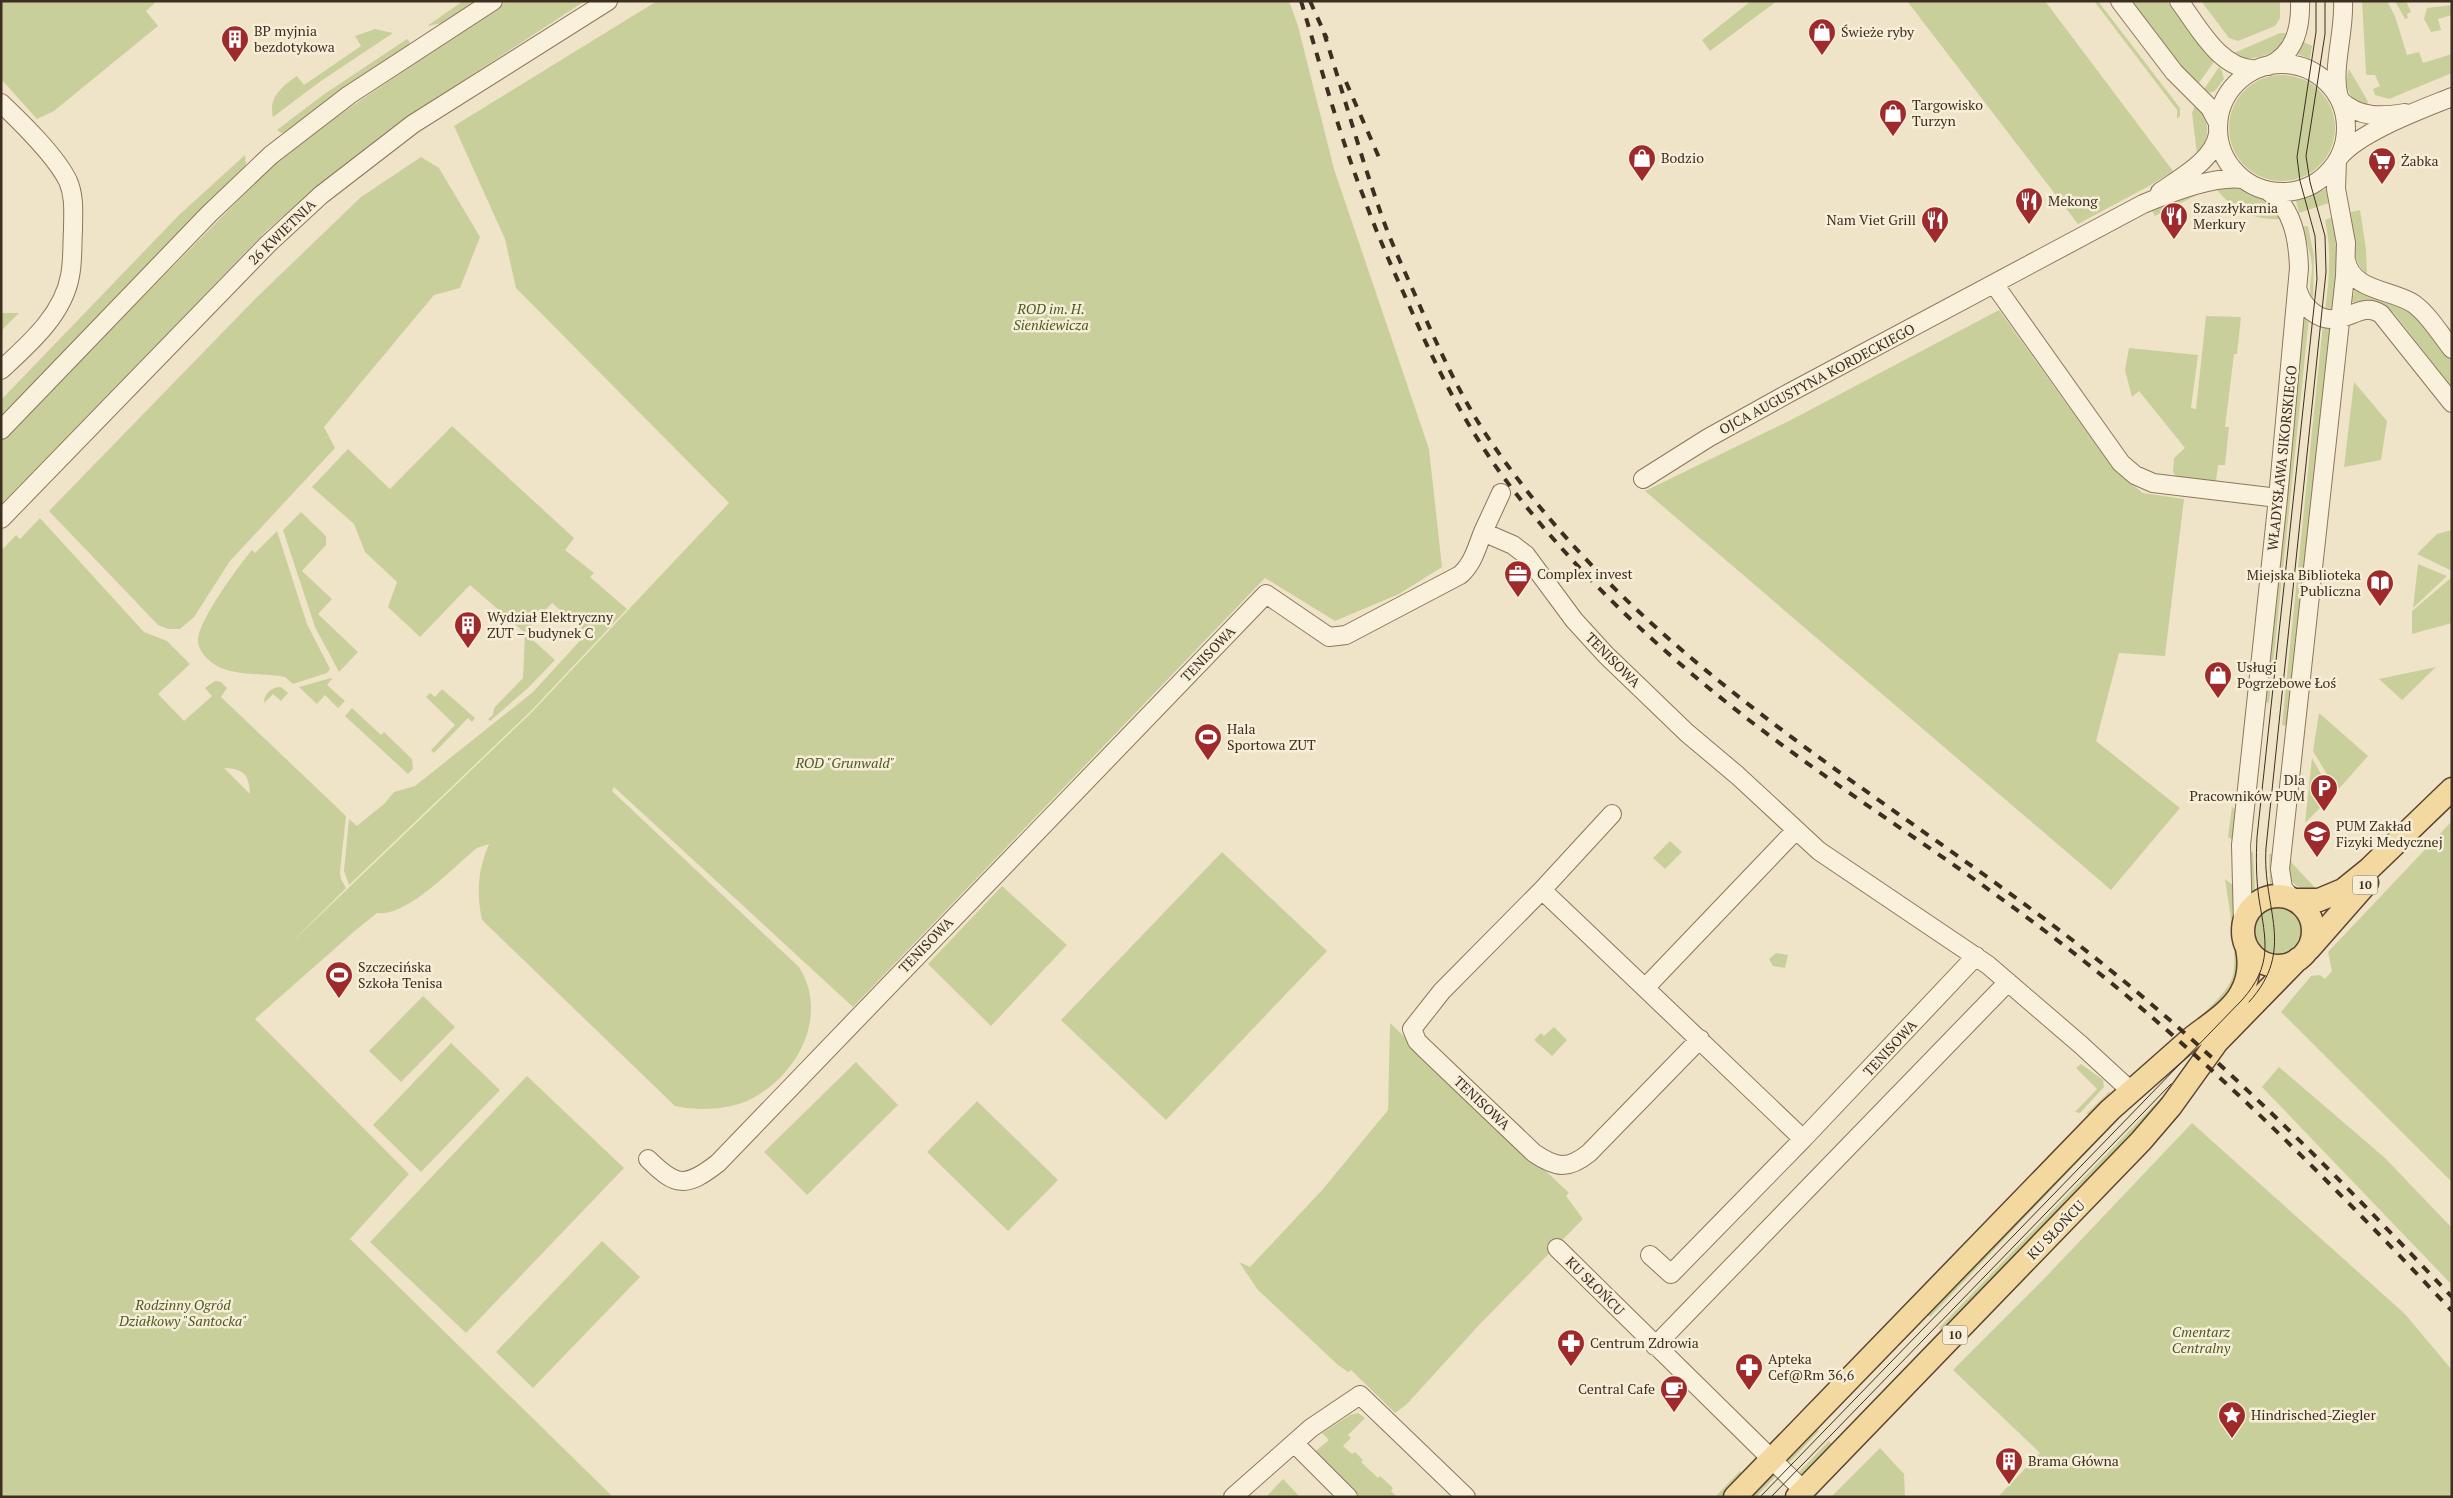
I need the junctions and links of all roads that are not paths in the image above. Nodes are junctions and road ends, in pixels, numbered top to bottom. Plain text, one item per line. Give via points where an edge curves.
1 (493, 1) edge
2 (608, 1) edge
3 (2120, 1) edge
4 (2179, 1) edge
5 (2300, 1) edge
6 (2343, 1) edge
7 (2262, 68) junction
8 (2452, 97) edge
9 (2340, 100) junction
10 (1, 103) edge
11 (2422, 109) junction
12 (2218, 129) junction
13 (2338, 159) junction
14 (2243, 180) junction
15 (2268, 191) junction
16 (2143, 204) junction
17 (2346, 260) junction
18 (1994, 284) junction
19 (2298, 291) junction
20 (2341, 318) junction
21 (2452, 348) edge
22 (1, 370) edge
23 (2452, 403) edge
24 (1, 430) edge
25 (1643, 479) dead end
26 (1501, 492) dead end
27 (2278, 498) junction
28 (1, 519) edge
29 (1484, 532) junction
30 (2452, 789) edge
31 (1612, 814) dead end
32 (2423, 818) junction
33 (1796, 830) junction
34 (1542, 890) junction
35 (2294, 900) junction
36 (2243, 924) junction
37 (2247, 948) junction
38 (2302, 955) junction
39 (1976, 956) junction
40 (2008, 982) junction
41 (1645, 988) junction
42 (1700, 1039) junction
43 (2131, 1091) junction
44 (1803, 1139) junction
45 (648, 1159) dead end
46 (1557, 1248) dead end
47 (1650, 1255) dead end
48 (1655, 1346) junction
49 (1294, 1443) junction
50 (1771, 1460) junction
51 (1800, 1494) edge
52 (1233, 1497) edge
53 (1348, 1497) edge
54 (1466, 1497) edge
55 (1735, 1497) edge

1 - 24 street via 349,95 271,155 214,209
2 - 28 street, 26 KWIETNIA via 413,124 321,195 268,244
3 - 12 street via 2174,72 2210,108
4 - 7 street via 2226,59 2241,67
5 - 7 street via 2299,28 2292,45 2281,58
6 - 9 street via 2342,38 2336,73
7 - 9 street via 2289,65 2310,70 2327,82
7 - 12 street via 2243,78 2232,89 2222,108
8 - 11 street
9 - 11 street via 2354,110 2372,116
9 - 13 street via 2346,131
10 - 22 street via 23,124 67,180 73,200 72,260 66,292 44,327
11 - 13 street via 2361,139
12 - 14 street via 2226,160
12 - 16 street, OJCA AUGUSTYNA KORDECKIEGO via 2214,148 2207,156
13 - 15 street via 2323,177 2305,188
13 - 17 street via 2336,183
14 - 15 street
14 - 16 street, OJCA AUGUSTYNA KORDECKIEGO via 2235,178 2202,184
15 - 19 street, WŁADYSŁAWA SIKORSKIEGO via 2284,206 2293,228 2299,258
16 - 18 street, OJCA AUGUSTYNA KORDECKIEGO
17 - 20 street
17 - 21 street via 2349,271 2362,283 2416,306
18 - 25 street, OJCA AUGUSTYNA KORDECKIEGO via 1784,395
18 - 27 street via 2129,471 2153,484
19 - 20 street via 2312,312 2326,318
19 - 27 street, WŁADYSŁAWA SIKORSKIEGO
20 - 23 street via 2366,309 2381,314
20 - 35 street via 2280,869 2283,888
26 - 29 street
27 - 36 street, WŁADYSŁAWA SIKORSKIEGO via 2241,845
29 - 33 street, TENISOWA via 1514,545 1526,555 1574,620 1606,655
29 - 45 street, TENISOWA via 1467,570 1346,635 1329,636 1266,594 718,1163 695,1178 677,1181 669,1179
30 - 32 main road, KU SŁOŃCU / 10
31 - 34 street, TENISOWA
32 - 35 main road, KU SŁOŃCU / 10 via 2343,890 2319,900
32 - 38 main road, KU SŁOŃCU / 10
33 - 39 street, TENISOWA via 1818,851 1859,880
33 - 41 street
34 - 41 street
34 - 42 street, TENISOWA via 1442,991 1412,1028 1420,1045 1534,1153 1552,1163 1577,1163
35 - 36 main road, 10 via 2275,896 2260,901 2250,909
35 - 38 main road via 2306,910 2312,923 2312,938
36 - 37 main road
37 - 38 main road via 2257,959 2270,965 2284,965
37 - 43 main road via 2248,975 2237,1000
38 - 51 main road, KU SŁOŃCU / 10 via 2216,1042 2171,1106 2141,1141
39 - 40 street, TENISOWA
39 - 44 street, TENISOWA
40 - 43 street
40 - 48 street
41 - 42 street
42 - 44 street
43 - 50 main road
44 - 47 street, TENISOWA via 1671,1274
46 - 48 street, KU SŁOŃCU
48 - 50 street, KU SŁOŃCU
49 - 52 street
49 - 53 street
49 - 54 street via 1360,1395
50 - 51 street, KU SŁOŃCU
50 - 55 main road

